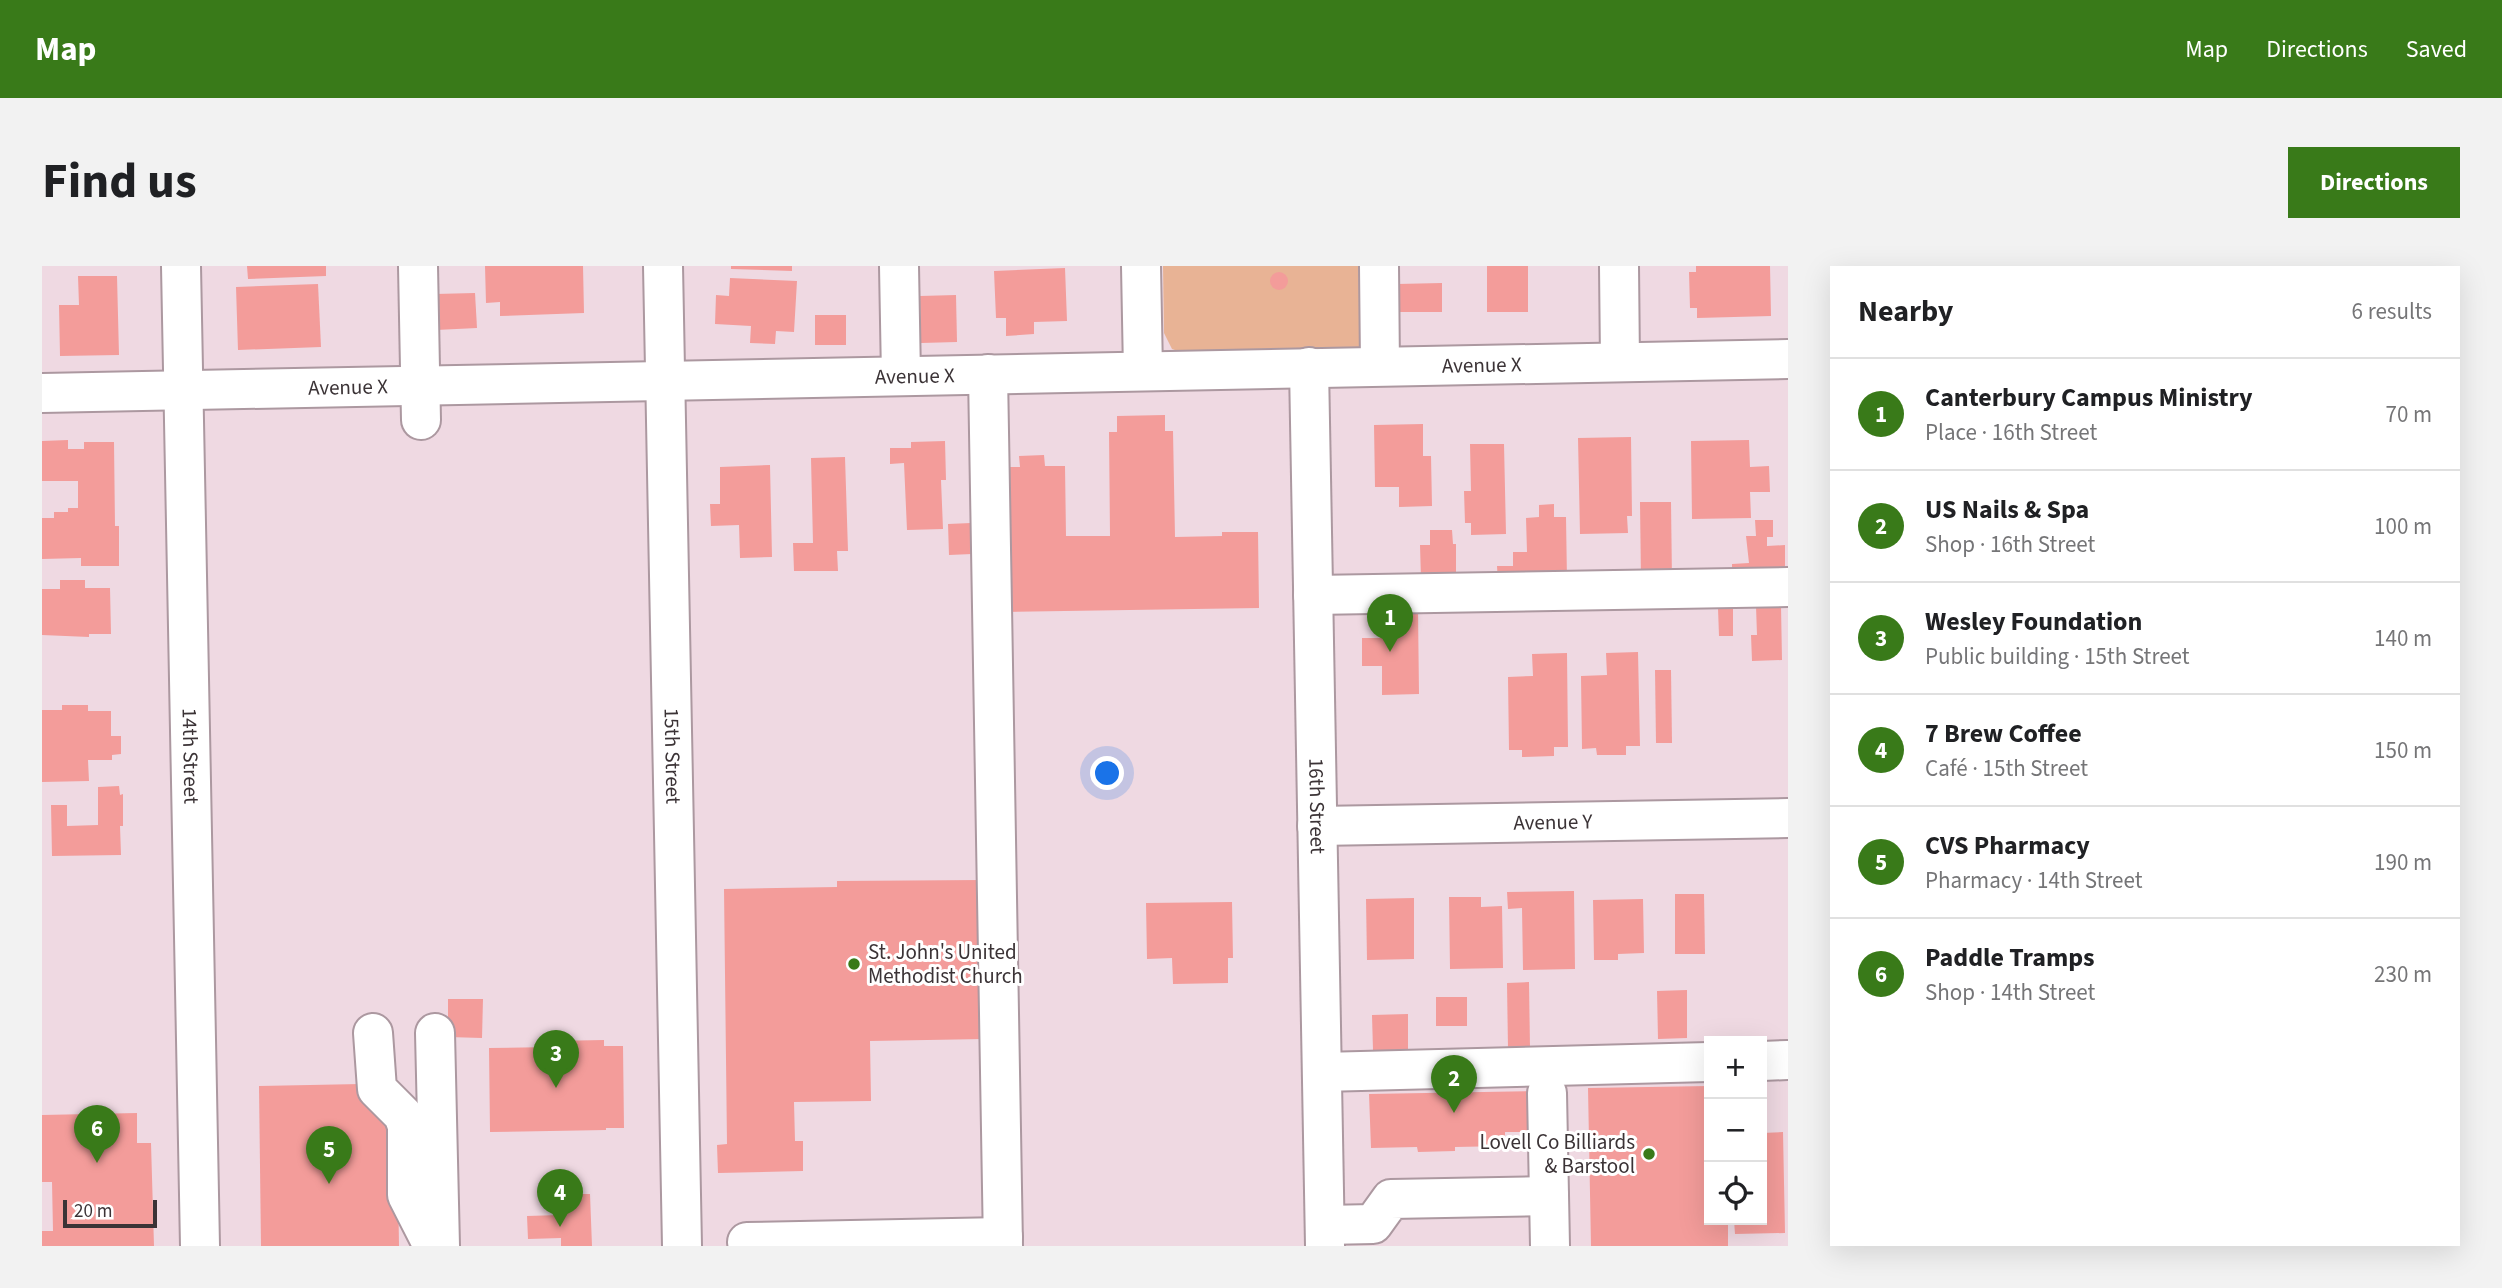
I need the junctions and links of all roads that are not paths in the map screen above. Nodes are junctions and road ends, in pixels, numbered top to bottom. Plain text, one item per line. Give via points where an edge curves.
1 (181, 266) edge
2 (418, 266) edge
3 (663, 266) edge
4 (899, 266) edge
5 (1141, 266) edge
6 (1379, 266) edge
7 (1619, 266) edge
8 (1788, 359) edge
9 (1620, 362) junction
10 (1380, 366) junction
11 (1309, 368) junction
12 (1143, 371) junction
13 (988, 374) junction
14 (901, 376) junction
15 (665, 380) junction
16 (183, 390) junction
17 (42, 393) edge
18 (421, 403) junction
19 (1788, 587) edge
20 (1313, 595) junction
21 (1788, 818) edge
22 (1317, 826) junction
23 (373, 1033) dead end
24 (435, 1033) dead end
25 (1788, 1060) edge
26 (1767, 1061) edge
27 (1704, 1062) edge
28 (1322, 1072) junction
29 (1547, 1093) dead end
30 (1549, 1196) junction
31 (1325, 1236) edge
32 (1003, 1241) edge
33 (747, 1242) dead end
34 (200, 1246) edge
35 (433, 1246) edge
36 (440, 1246) edge
37 (682, 1246) edge
38 (1550, 1246) edge

1 - 16 street, 14th Street
2 - 18 street
3 - 15 street, 15th Street
4 - 14 street
5 - 12 street
6 - 10 street
7 - 9 street
8 - 9 street, Avenue X
9 - 10 street, Avenue X
10 - 11 street, Avenue X
11 - 12 street, Avenue X
11 - 20 street, 16th Street
12 - 13 street, Avenue X
13 - 14 street, Avenue X
13 - 32 street
14 - 15 street, Avenue X
15 - 18 street, Avenue X
15 - 37 street, 15th Street
16 - 17 street, Avenue X
16 - 18 street, Avenue X
16 - 34 street, 14th Street
19 - 20 street
20 - 22 street, 16th Street
21 - 22 street, Avenue Y
22 - 28 street, 16th Street
23 - 35 street via 377,1089 403,1115 407,1126 407,1195
24 - 36 street
25 - 26 street
27 - 28 street
28 - 31 street, 16th Street
29 - 30 street
30 - 31 street via 1391,1199 1373,1224
30 - 38 street
32 - 33 street

